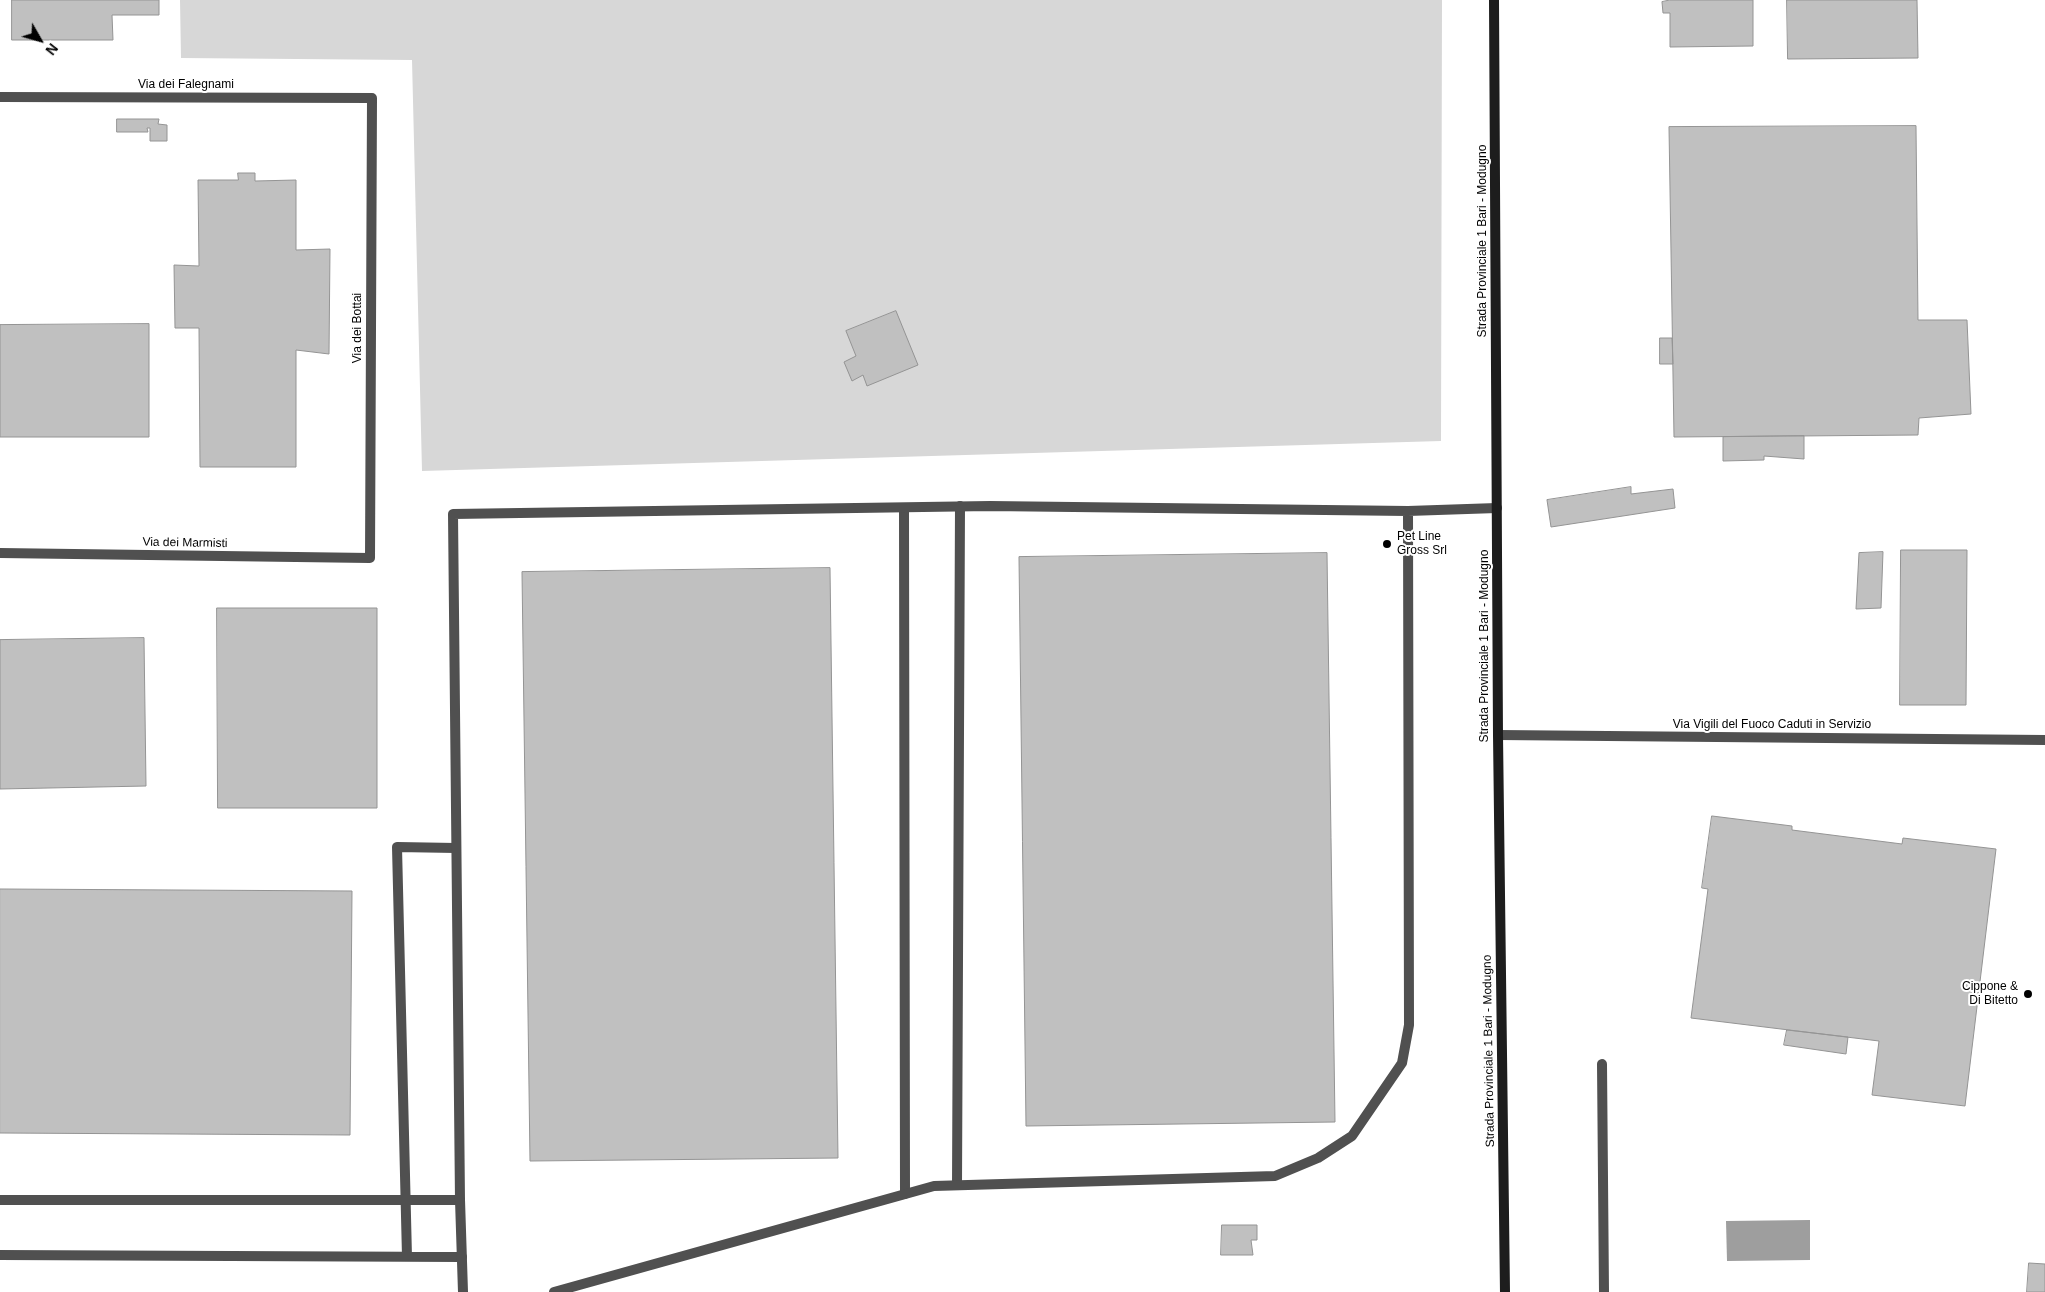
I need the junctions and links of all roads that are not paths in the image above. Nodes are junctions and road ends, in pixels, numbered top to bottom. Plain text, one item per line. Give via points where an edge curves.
1 (1494, 0) edge
2 (0, 97) edge
3 (372, 98) joint
4 (960, 506) junction
5 (904, 508) junction
6 (1496, 508) junction
7 (1408, 511) junction
8 (0, 553) edge
9 (370, 558) joint
10 (1498, 735) junction
11 (2045, 740) edge
12 (456, 848) junction
13 (1602, 1064) dead end
14 (957, 1186) junction
15 (906, 1194) junction
16 (0, 1200) edge
17 (404, 1200) junction
18 (460, 1200) junction
19 (0, 1255) edge
20 (407, 1257) junction
21 (462, 1257) junction
22 (463, 1292) edge
23 (554, 1292) edge
24 (1505, 1292) edge
25 (1604, 1292) edge

1 - 6 street, Strada Provinciale 1 Bari - Modugno
2 - 3 street, Via dei Falegnami
3 - 9 street, Via dei Bottai
4 - 5 street
4 - 7 street
4 - 14 street
5 - 12 street via 453,514
5 - 15 street
6 - 7 street
6 - 10 street, Strada Provinciale 1 Bari - Modugno
7 - 14 street via 1409,1026 1402,1063 1377,1101 1352,1136 1318,1158 1275,1176
8 - 9 street, Via dei Marmisti
10 - 11 street, Via Vigili del Fuoco Caduti in Servizio
10 - 24 street, Strada Provinciale 1 Bari - Modugno
12 - 17 street via 397,847
12 - 18 street
13 - 25 street
14 - 15 street via 934,1186
15 - 23 street
16 - 17 street
17 - 18 street
17 - 20 street
18 - 21 street
19 - 20 street
20 - 21 street
21 - 22 street

